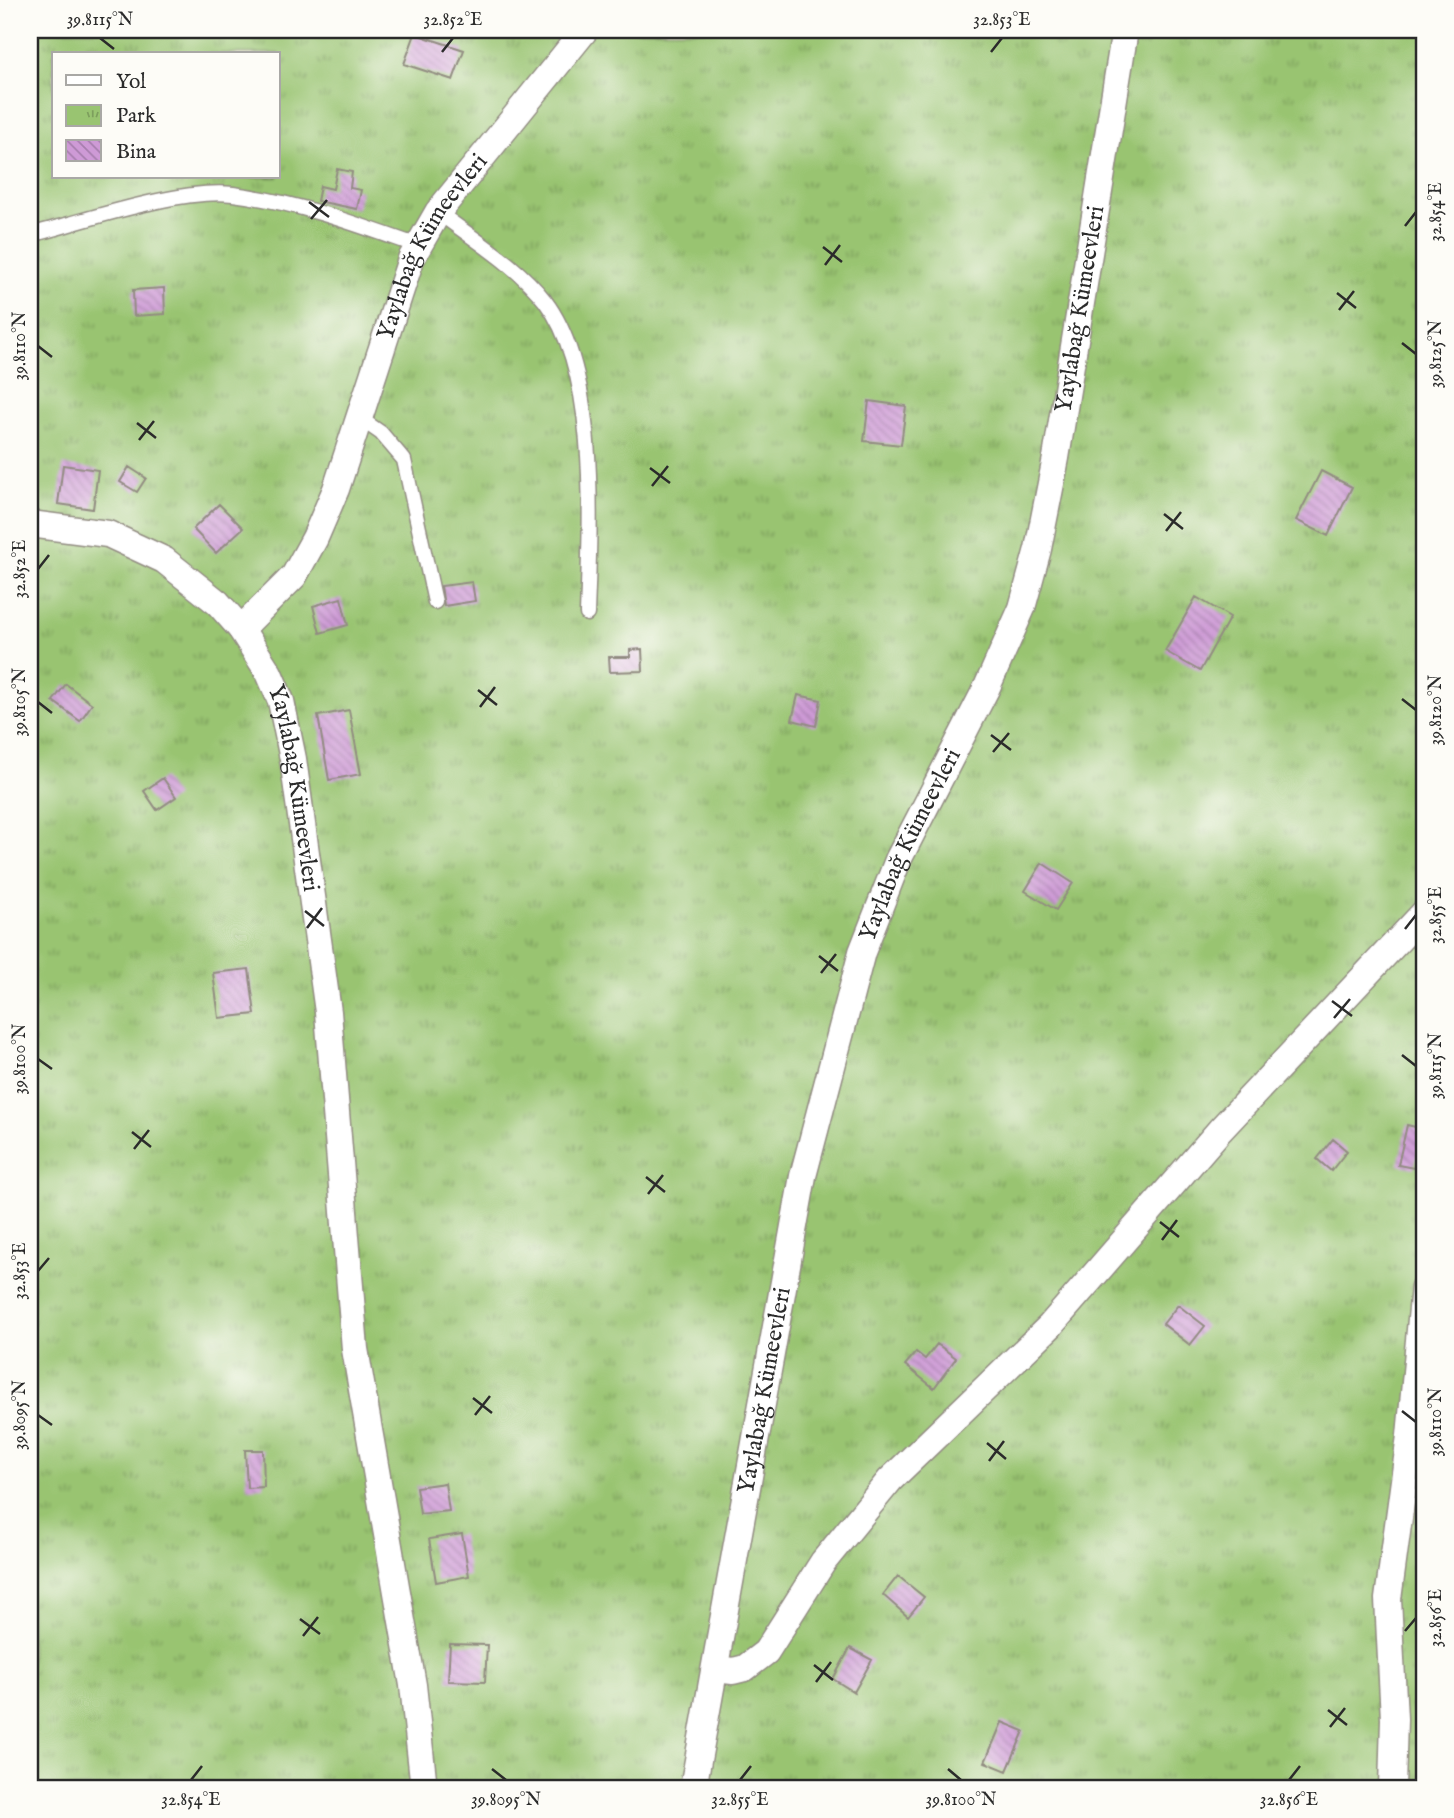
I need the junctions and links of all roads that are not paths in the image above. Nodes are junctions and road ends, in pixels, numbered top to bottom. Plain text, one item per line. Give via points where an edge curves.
1 (585, 30) edge
2 (1125, 30) edge
3 (438, 212) junction
4 (30, 235) edge
5 (418, 246) junction
6 (358, 417) junction
7 (30, 524) edge
8 (435, 602) dead end
9 (587, 614) dead end
10 (241, 629) junction
11 (1424, 914) edge
12 (1424, 1287) edge
13 (715, 1669) junction
14 (424, 1788) edge
15 (693, 1788) edge
16 (1392, 1788) edge

1 - 3 street, Yaylabağ Kümeevleri
2 - 13 street, Yaylabağ Kümeevleri via 1038,549 1012,630 898,860 862,953 803,1176
3 - 5 street, Yaylabağ Kümeevleri
3 - 9 lane via 527,281 569,343 581,390 590,517
4 - 5 lane via 168,200 232,194 329,215
5 - 6 street, Yaylabağ Kümeevleri
6 - 8 lane via 381,433 404,460
6 - 10 street, Yaylabağ Kümeevleri via 336,489 294,576
7 - 10 street, Yaylabağ Kümeevleri via 108,534 137,546 192,580
10 - 14 street, Yaylabağ Kümeevleri via 269,673 288,730 326,1001 355,1349 412,1685
11 - 13 street via 1220,1130 1050,1326 890,1480 824,1562 766,1652 745,1668
12 - 16 street via 1388,1600
13 - 15 street, Yaylabağ Kümeevleri

